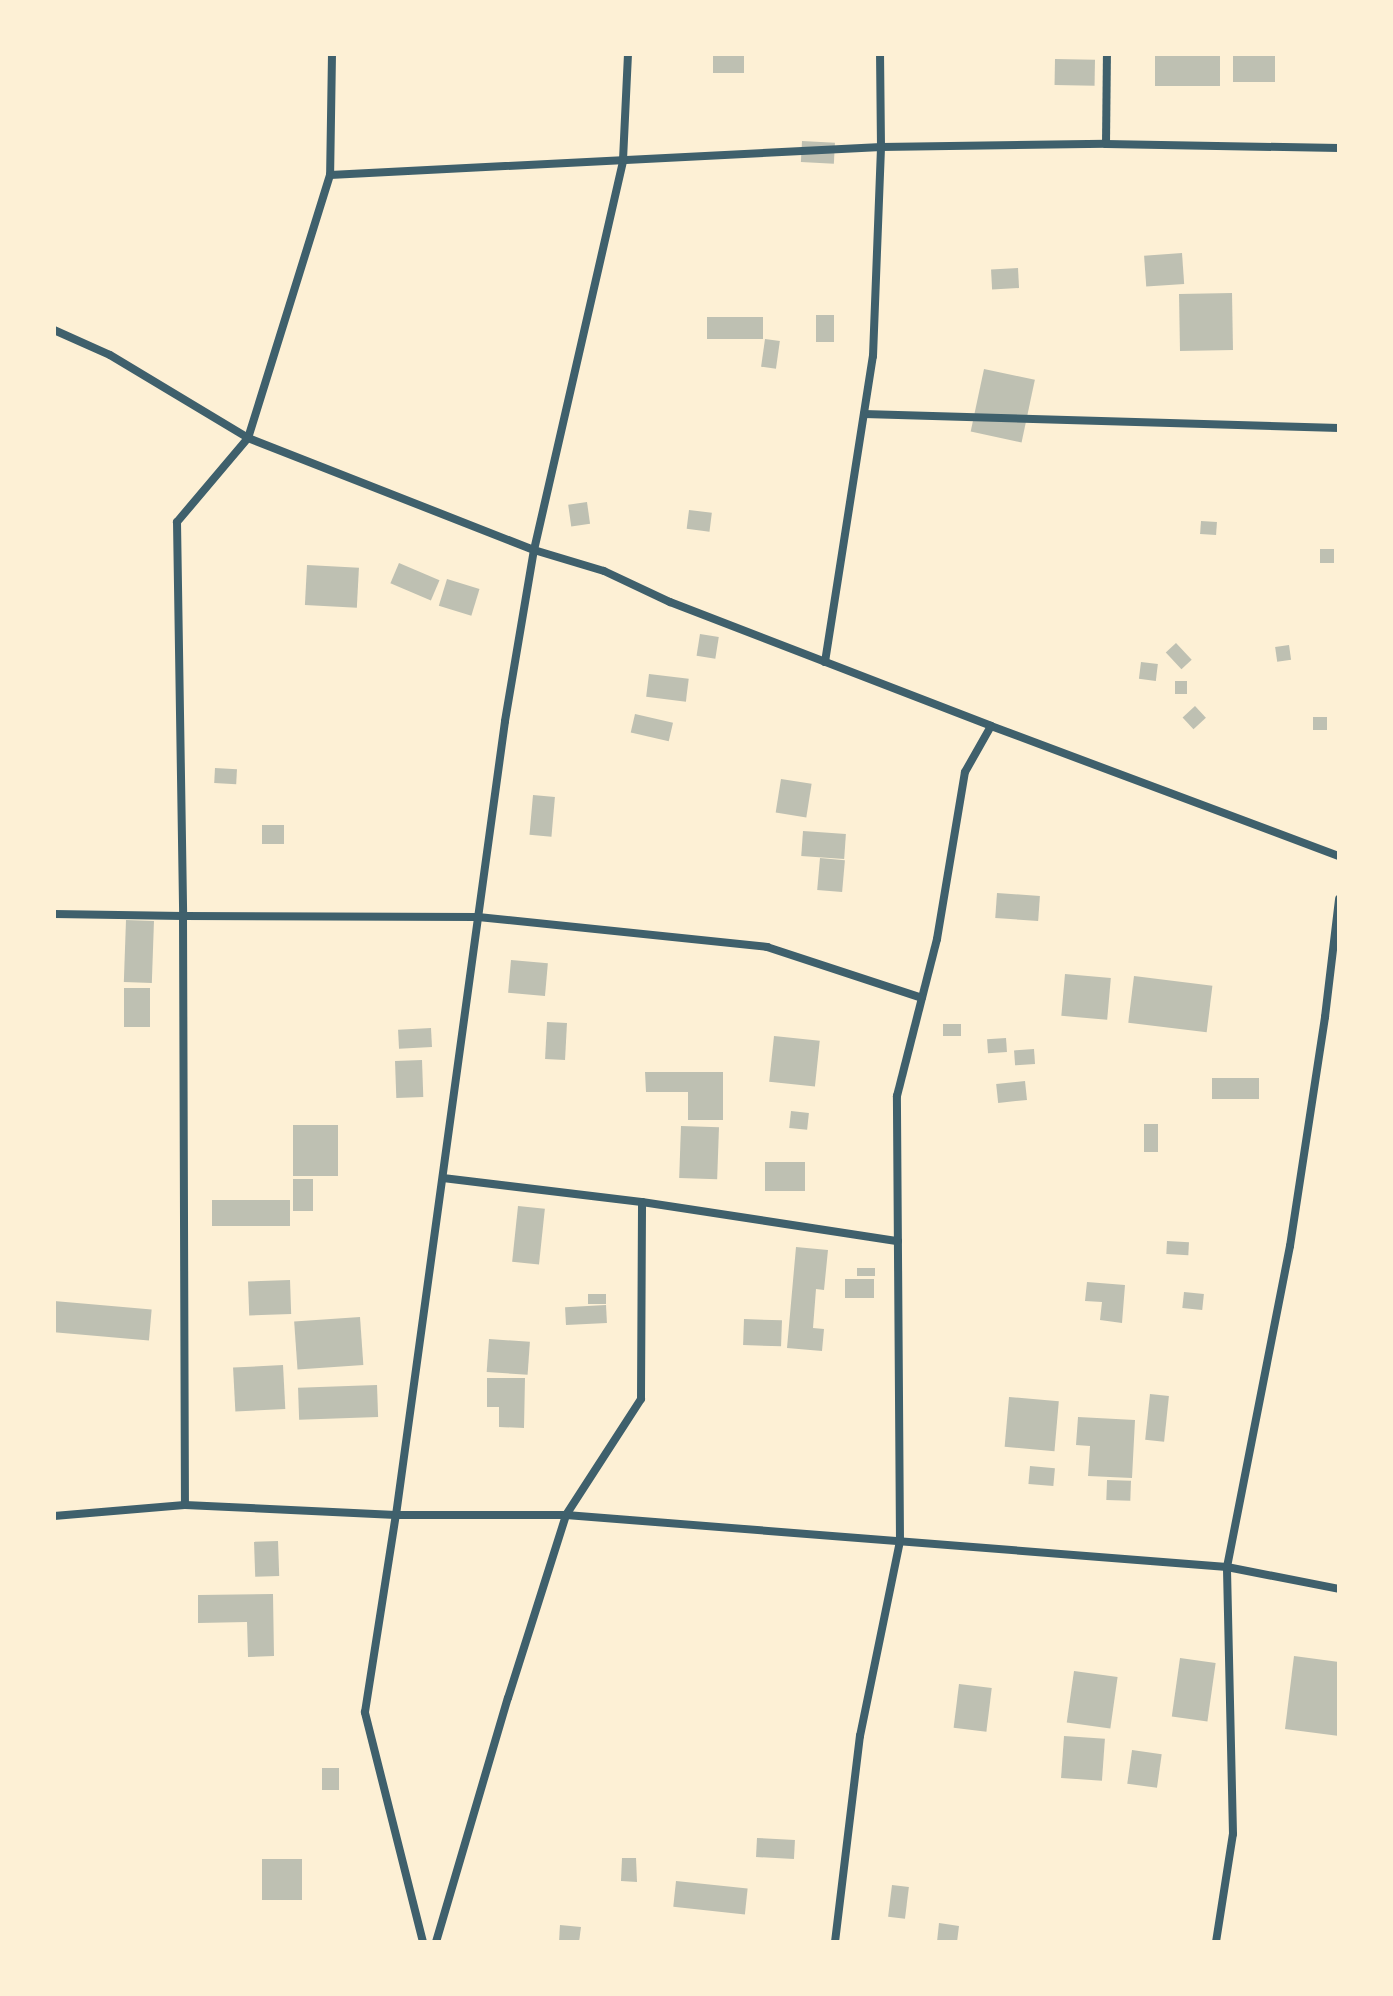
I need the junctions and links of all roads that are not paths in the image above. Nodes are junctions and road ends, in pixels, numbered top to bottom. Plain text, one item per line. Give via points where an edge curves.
1 (332, 54) edge
2 (628, 54) edge
3 (880, 54) edge
4 (1107, 54) edge
5 (1106, 144) junction
6 (881, 147) junction
7 (1339, 148) edge
8 (623, 160) junction
9 (330, 175) junction
10 (54, 330) edge
11 (864, 414) junction
12 (1339, 428) edge
13 (248, 438) junction
14 (534, 550) junction
15 (825, 662) junction
16 (991, 726) junction
17 (1339, 856) edge
18 (1339, 899) edge
19 (54, 914) edge
20 (183, 916) junction
21 (478, 917) junction
22 (922, 998) junction
23 (443, 1178) junction
24 (642, 1202) junction
25 (898, 1241) junction
26 (185, 1505) junction
27 (396, 1515) junction
28 (566, 1515) junction
29 (54, 1516) edge
30 (900, 1541) junction
31 (1227, 1567) junction
32 (1339, 1589) edge
33 (423, 1942) edge
34 (436, 1942) edge
35 (835, 1942) edge
36 (1216, 1942) edge

1 - 9 street
2 - 8 street
3 - 6 street
4 - 5 street
5 - 6 street
5 - 7 street
6 - 8 street
6 - 11 street via 873,356
8 - 9 street
8 - 14 street
9 - 13 street
10 - 13 street via 110,355
11 - 12 street
11 - 15 street
13 - 14 street
13 - 20 street via 177,522
14 - 15 street via 604,571
14 - 21 street
15 - 16 street
16 - 17 street
16 - 22 street via 965,772
18 - 31 street via 1290,1246
19 - 20 street
20 - 21 street
20 - 26 street
21 - 22 street via 767,947
21 - 23 street
22 - 25 street via 897,1096
23 - 24 street
23 - 27 street
24 - 25 street
24 - 28 street via 641,1399
25 - 30 street
26 - 27 street
26 - 29 street
27 - 28 street
27 - 33 street via 365,1712
28 - 30 street
28 - 34 street
30 - 31 street
30 - 35 street via 860,1736
31 - 32 street
31 - 36 street via 1233,1834

